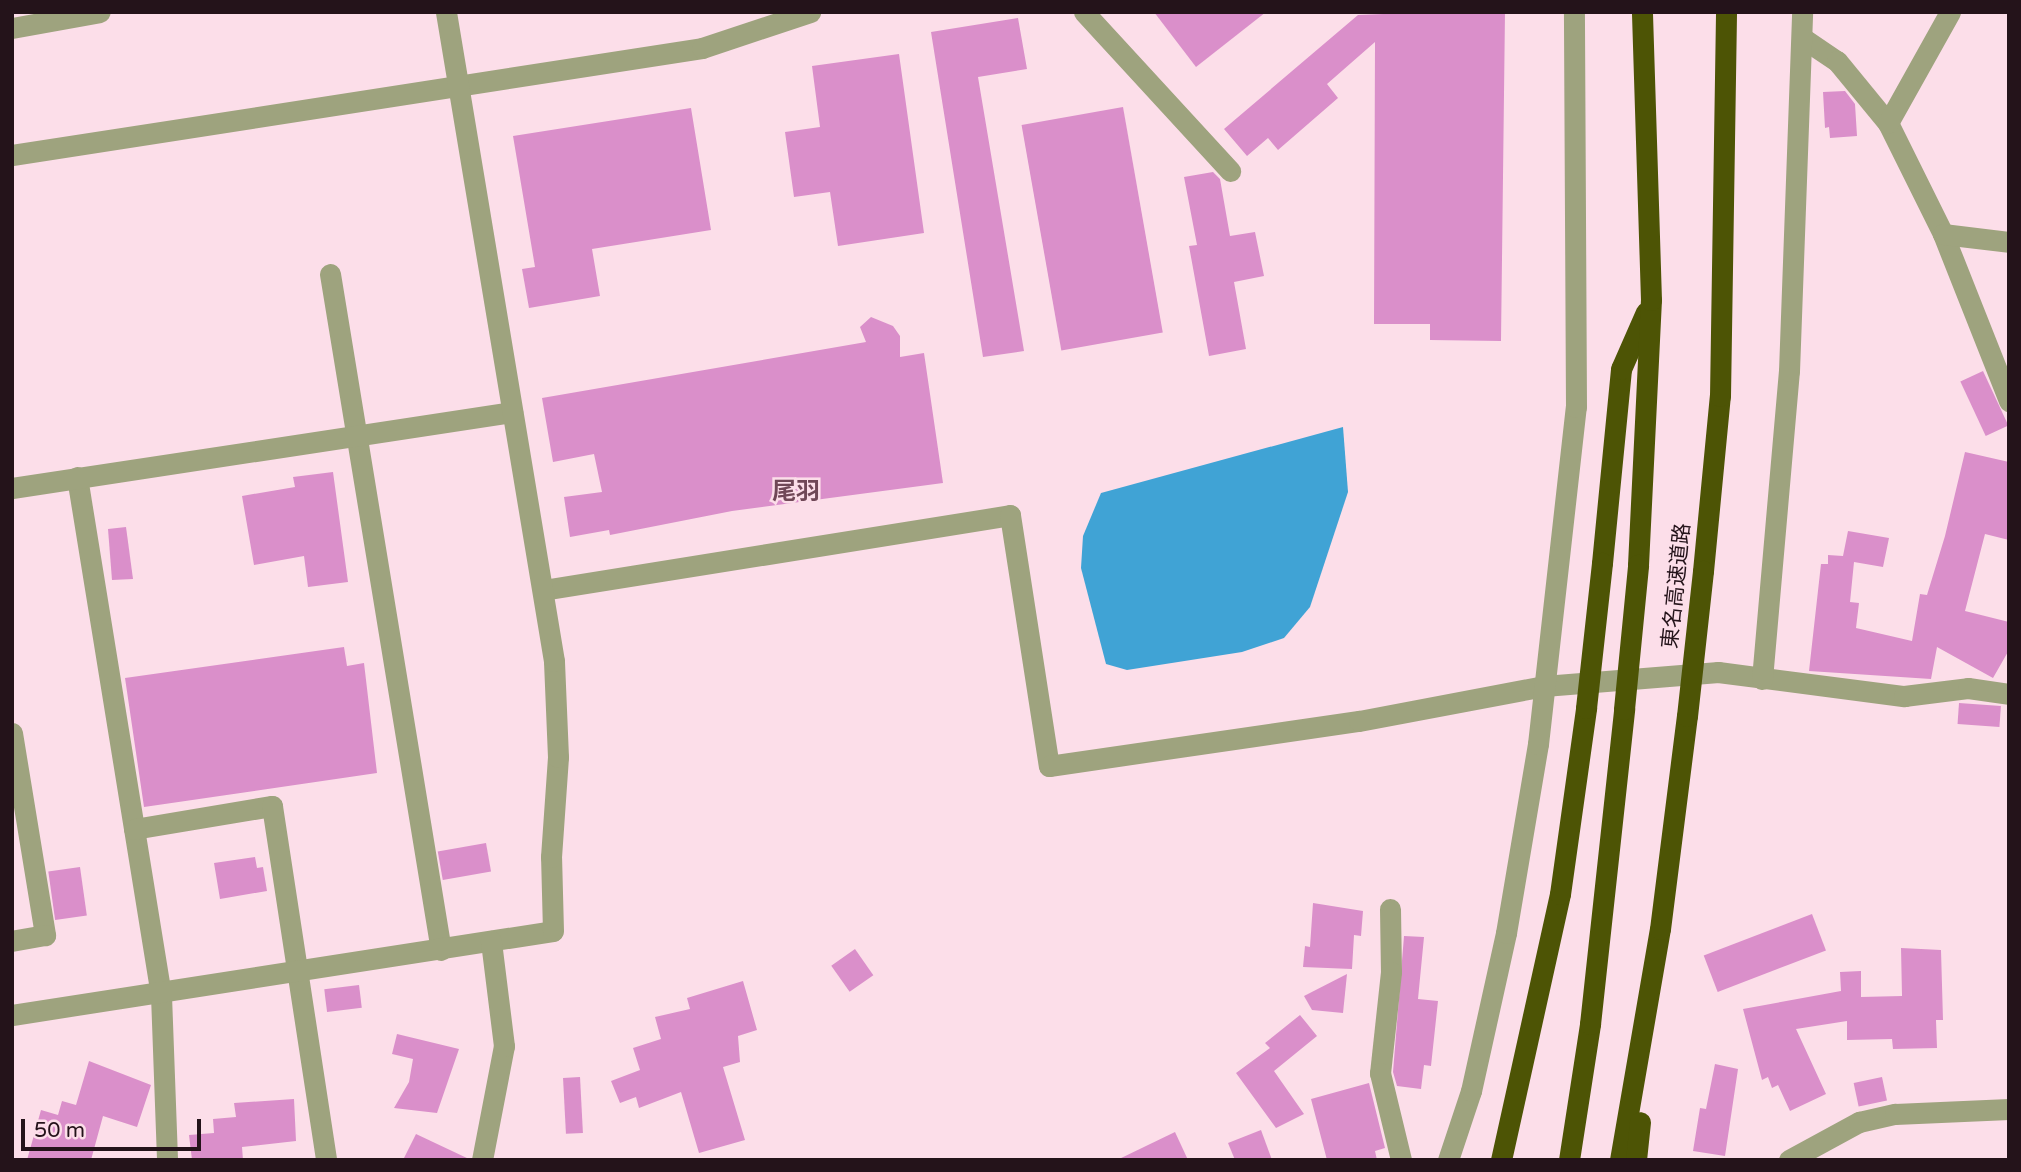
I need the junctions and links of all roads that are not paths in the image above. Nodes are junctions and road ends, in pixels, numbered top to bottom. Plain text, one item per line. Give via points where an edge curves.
1 (100, 12) edge
2 (446, 12) edge
3 (810, 12) edge
4 (1084, 12) edge
5 (1574, 12) edge
6 (1642, 12) edge
7 (1727, 12) edge
8 (1802, 12) edge
9 (1950, 12) edge
10 (12, 28) edge
11 (1804, 39) junction
12 (457, 85) junction
13 (1888, 123) junction
14 (12, 155) edge
15 (1230, 172) dead end
16 (1943, 234) junction
17 (2009, 242) edge
18 (330, 274) dead end
19 (1651, 300) junction
20 (2009, 401) edge
21 (512, 412) junction
22 (358, 435) junction
23 (77, 477) junction
24 (12, 488) edge
25 (543, 590) junction
26 (1762, 679) junction
27 (1545, 686) junction
28 (2009, 694) edge
29 (12, 733) edge
30 (134, 829) junction
31 (1390, 909) dead end
32 (1660, 929) junction
33 (12, 941) edge
34 (491, 941) junction
35 (441, 950) junction
36 (300, 973) junction
37 (161, 995) junction
38 (12, 1015) edge
39 (2009, 1109) edge
40 (167, 1160) edge
41 (326, 1160) edge
42 (482, 1160) edge
43 (1401, 1160) edge
44 (1448, 1160) edge
45 (1502, 1160) edge
46 (1569, 1160) edge
47 (1620, 1160) edge
48 (1636, 1160) edge
49 (1789, 1160) edge

1 - 10 street
2 - 12 street
3 - 12 street via 702,48
4 - 15 street
5 - 27 street via 1576,407
6 - 19 highway, 東名高速道路
7 - 32 highway, 東名高速道路, bridge via 1720,397
8 - 11 street
9 - 13 street
11 - 13 street via 1837,61
11 - 26 street via 1790,371
12 - 14 street
12 - 21 street
13 - 16 street
16 - 17 street
16 - 20 street
18 - 22 street
19 - 45 highway, bridge via 1621,369 1586,708 1560,894
19 - 46 highway, 東名高速道路, bridge via 1638,565 1590,1024
21 - 22 street
21 - 25 street
22 - 23 street
22 - 35 street
23 - 24 street
23 - 30 street
25 - 27 street via 1010,515 1049,765 1359,721
25 - 34 street via 554,661 558,757 551,857 553,931
26 - 27 street via 1718,672
26 - 28 street via 1904,696 1968,688
27 - 44 street via 1506,933 1471,1091
29 - 33 street via 45,935
30 - 36 street via 272,806
30 - 37 street
31 - 43 street via 1391,972 1380,1073
32 - 47 highway, 東名高速道路
32 - 48 highway
34 - 35 street
34 - 42 street via 503,1046
35 - 36 street
36 - 37 street
36 - 41 street
37 - 38 street
37 - 40 street
39 - 49 street via 1895,1114 1859,1122

